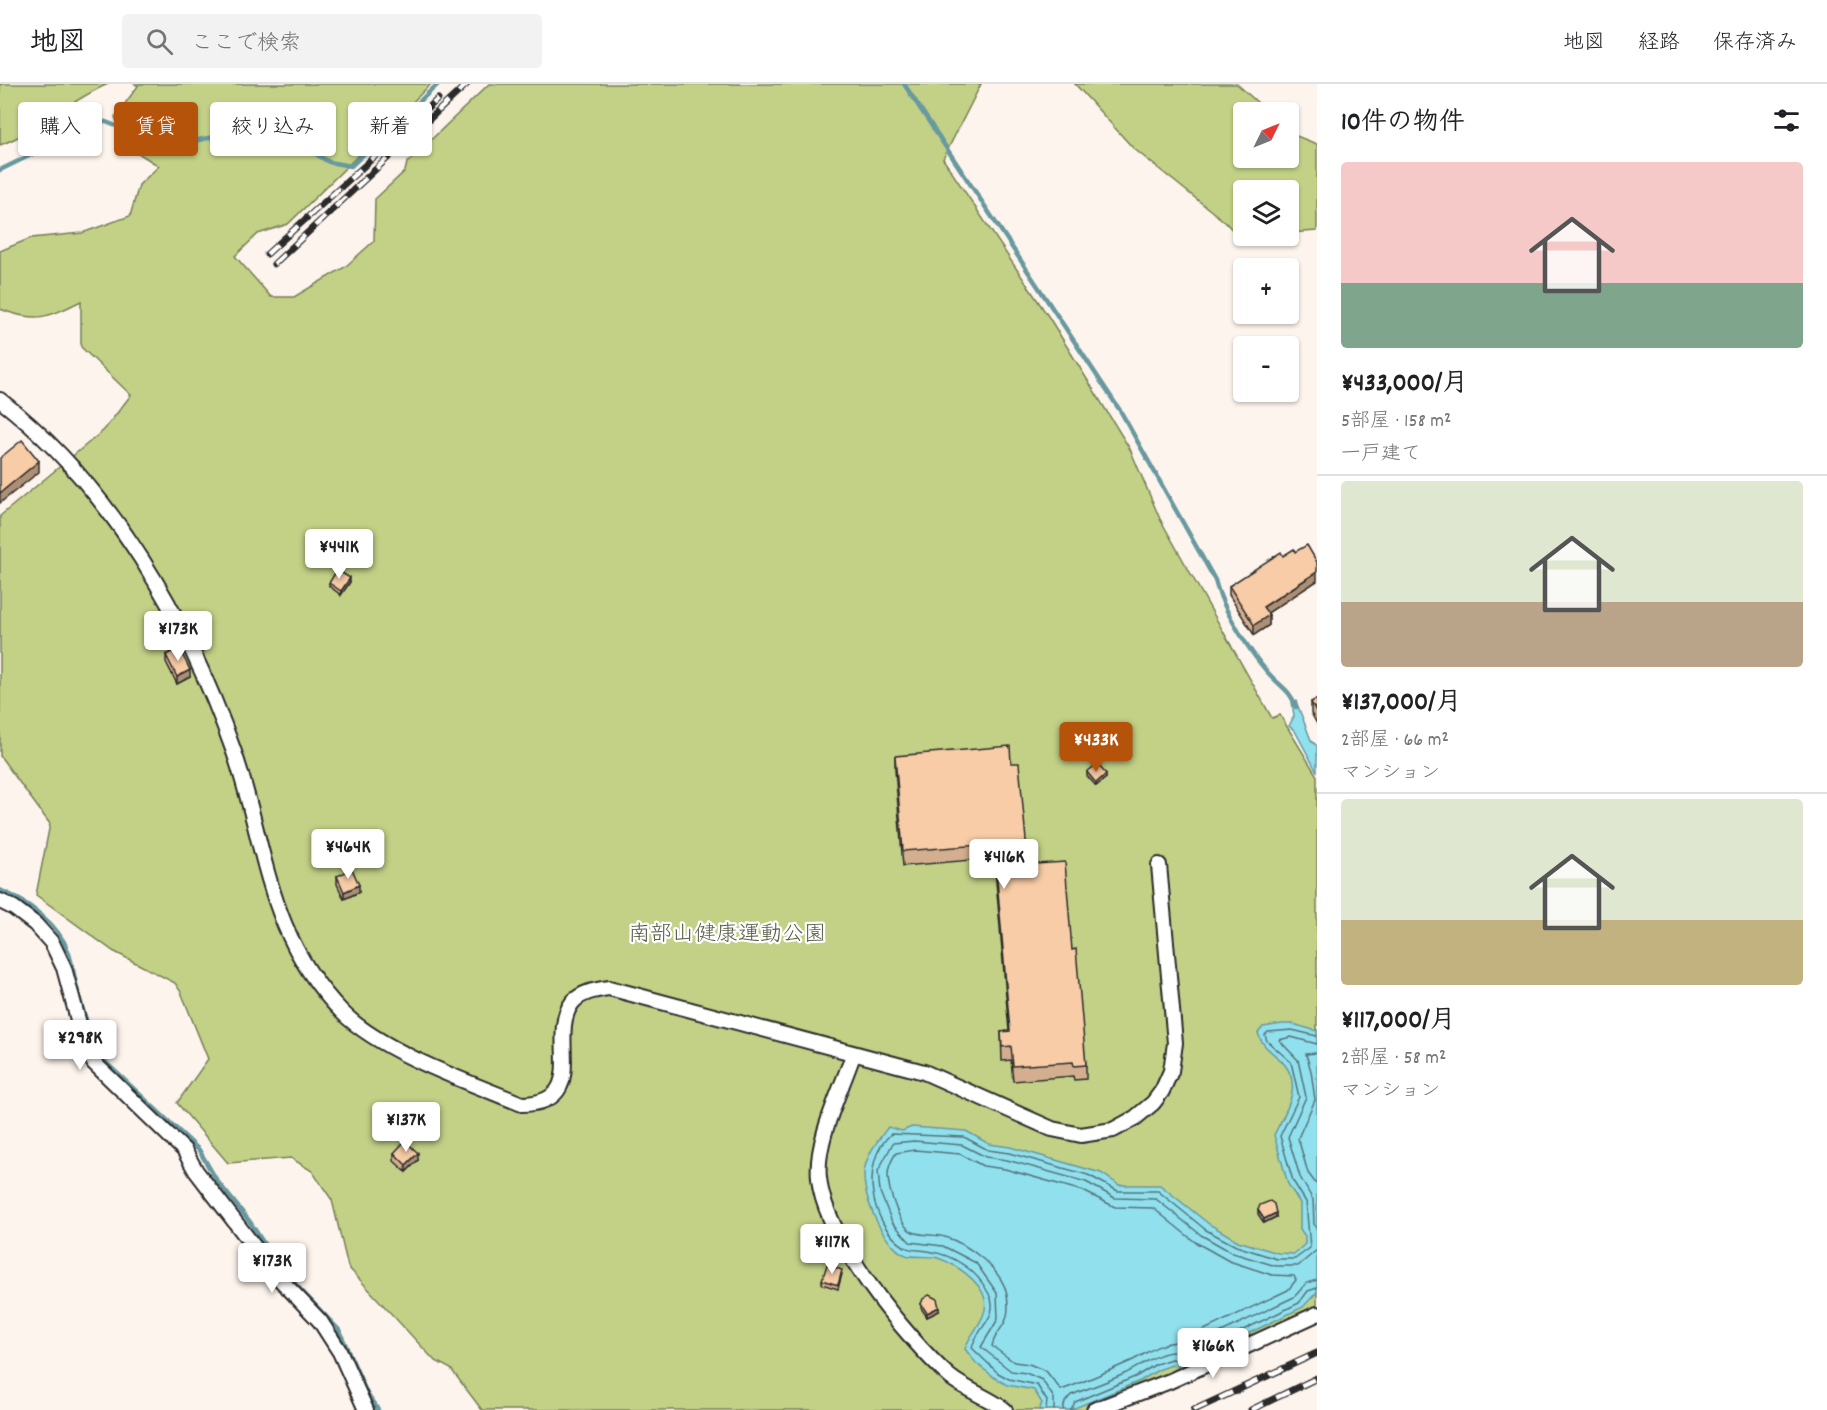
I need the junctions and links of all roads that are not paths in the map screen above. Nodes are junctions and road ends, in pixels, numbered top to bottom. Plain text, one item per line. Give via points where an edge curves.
1 (0, 400) edge
2 (1159, 865) dead end
3 (0, 901) edge
4 (853, 1055) junction
5 (1317, 1314) edge
6 (366, 1410) edge
7 (1005, 1410) edge
8 (1094, 1410) edge

1 - 4 street via 28,422 74,471 137,550 199,664 226,732 288,936 321,988 368,1033 522,1104 537,1104 556,1092 565,1073 564,1021 572,1003 587,992 609,988
2 - 4 street via 1175,1043 1171,1071 1162,1091 1136,1118 1103,1132 1081,1135 1062,1131 924,1072
3 - 6 street via 35,924 52,943 64,968 84,1042 94,1063 184,1150 275,1275 320,1321 340,1352
4 - 7 street via 822,1144 819,1178 837,1237 915,1343 952,1378
5 - 8 street via 1170,1381

